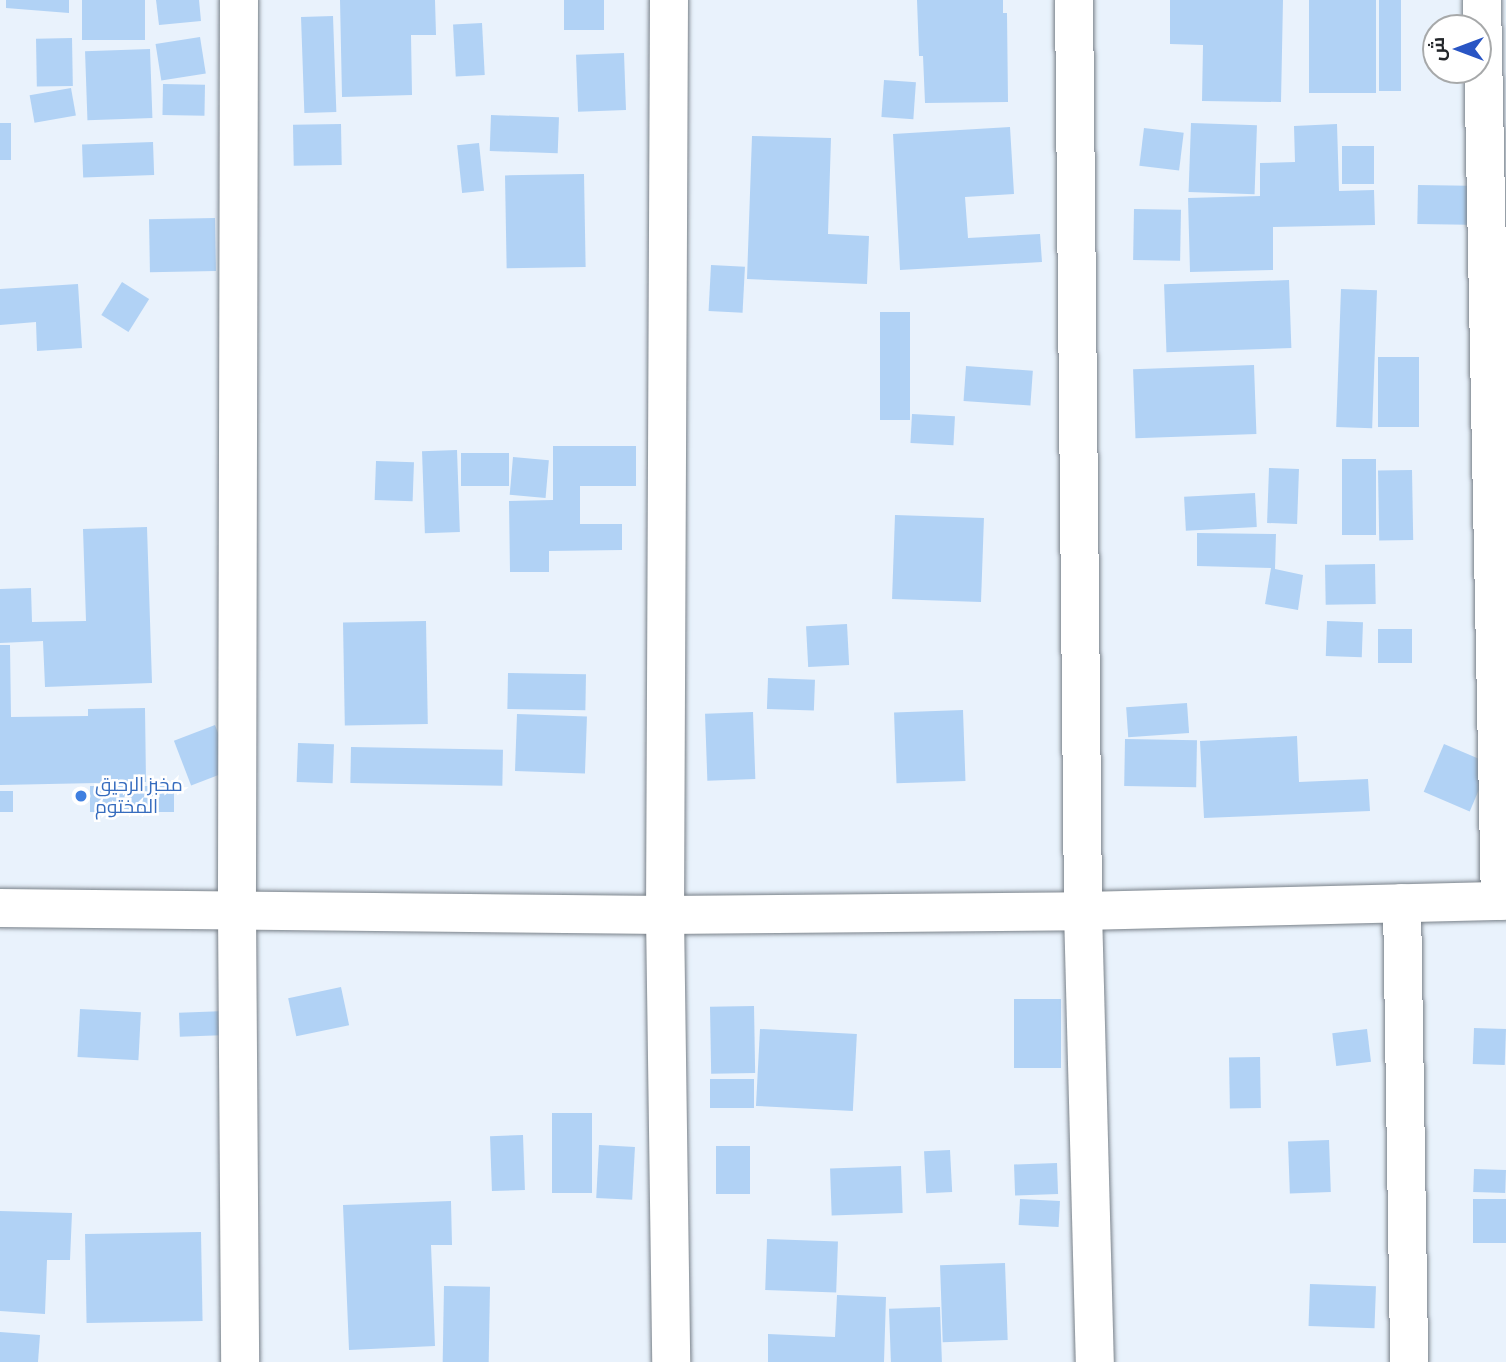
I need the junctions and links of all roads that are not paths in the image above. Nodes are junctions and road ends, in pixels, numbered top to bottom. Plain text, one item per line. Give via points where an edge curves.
1 (239, 0) edge
2 (669, 0) edge
3 (1074, 0) edge
4 (1482, 0) edge
5 (1503, 901) edge
6 (1402, 903) junction
7 (0, 908) edge
8 (237, 911) junction
9 (1083, 911) junction
10 (665, 915) junction
11 (240, 1362) edge
12 (671, 1362) edge
13 (1095, 1362) edge
14 (1409, 1362) edge

1 - 8 street
2 - 10 street
3 - 9 street
4 - 5 street
5 - 6 street
6 - 9 street
6 - 14 street
7 - 8 street
8 - 10 street
8 - 11 street
9 - 10 street
9 - 13 street
10 - 12 street

